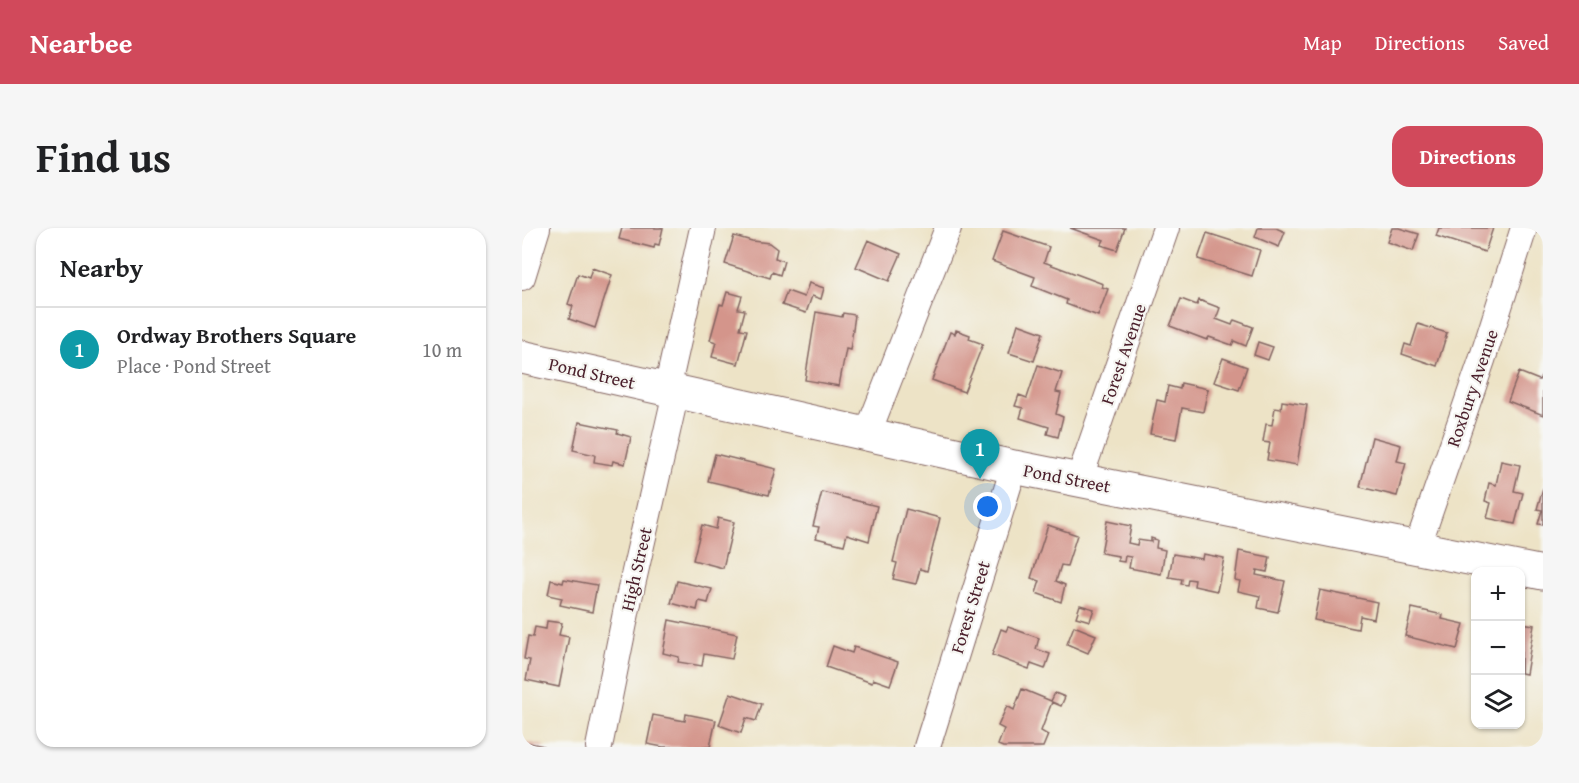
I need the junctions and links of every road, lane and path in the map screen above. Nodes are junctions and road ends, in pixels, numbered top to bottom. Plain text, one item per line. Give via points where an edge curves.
1 (537, 228) edge
2 (703, 228) edge
3 (948, 228) edge
4 (1166, 228) edge
5 (1524, 228) edge
6 (522, 277) edge
7 (522, 357) edge
8 (671, 391) junction
9 (867, 435) junction
10 (1014, 467) junction
11 (1079, 480) junction
12 (1417, 548) junction
13 (1543, 573) edge
14 (599, 747) edge
15 (927, 747) edge

1 - 6 street
2 - 8 street, High Street
3 - 9 street
4 - 11 street, Forest Avenue
5 - 12 street, Roxbury Avenue
7 - 8 street, Pond Street
8 - 9 street, Pond Street
8 - 14 street, High Street
9 - 10 street, Pond Street
10 - 11 street, Pond Street
10 - 15 street, Forest Street
11 - 12 street, Pond Street
12 - 13 street, Pond Street

